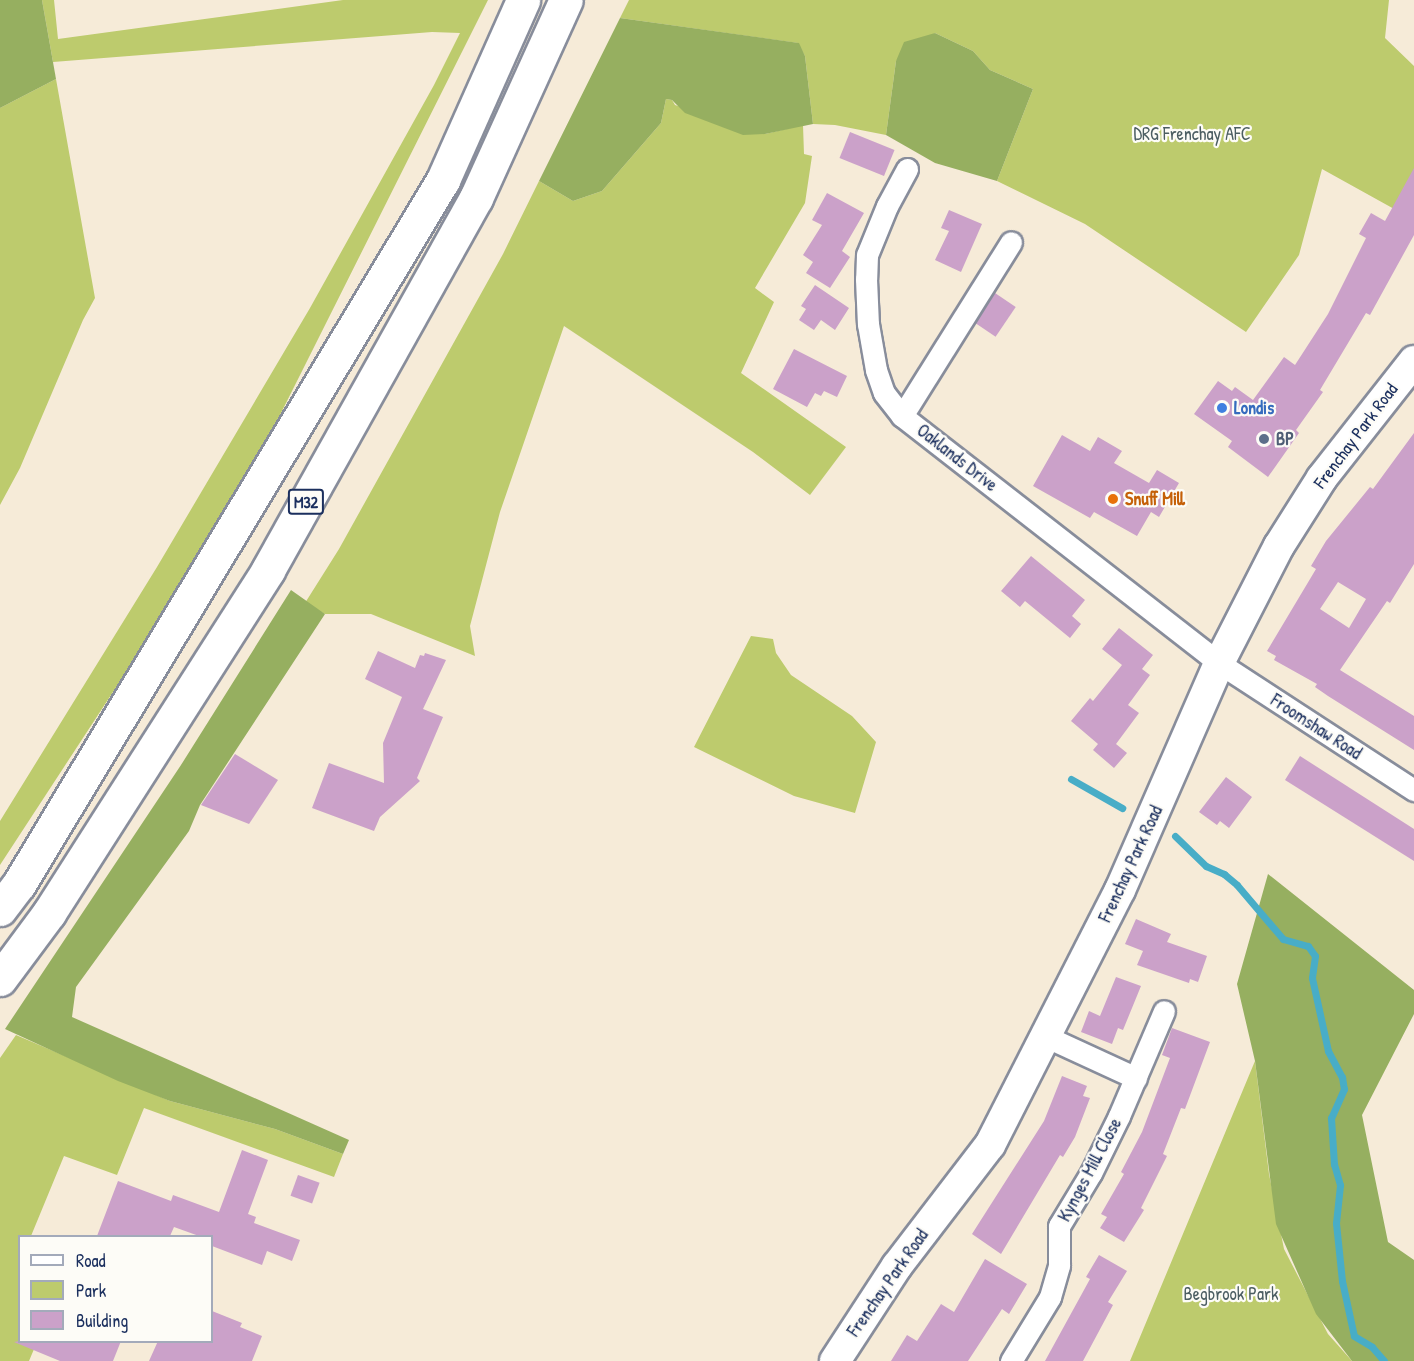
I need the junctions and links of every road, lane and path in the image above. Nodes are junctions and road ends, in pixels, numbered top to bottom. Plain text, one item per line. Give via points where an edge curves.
1 (523, 0) edge
2 (566, 0) edge
3 (907, 169) dead end
4 (1011, 242) dead end
5 (1414, 361) edge
6 (902, 416) junction
7 (1219, 663) junction
8 (1414, 790) edge
9 (0, 909) edge
10 (0, 979) edge
11 (1164, 1011) dead end
12 (1047, 1037) junction
13 (1136, 1078) junction
14 (835, 1361) edge
15 (1011, 1361) edge

1 - 9 highway, M32 via 443,180 19,884
2 - 10 highway, M32 via 476,198 268,570 49,913
3 - 6 street, Oaklands Drive via 867,255 866,279 876,370 884,393
4 - 6 street
5 - 7 main road, Frenchay Park Road via 1322,478 1279,546
6 - 7 street, Oaklands Drive
7 - 8 street, Froomshaw Road
7 - 12 main road, Frenchay Park Road via 1125,880
11 - 13 street, Kynges Mill Close
12 - 13 street
12 - 14 main road, Frenchay Park Road via 990,1145 897,1266
13 - 15 street, Kynges Mill Close via 1091,1173 1059,1226 1056,1281

